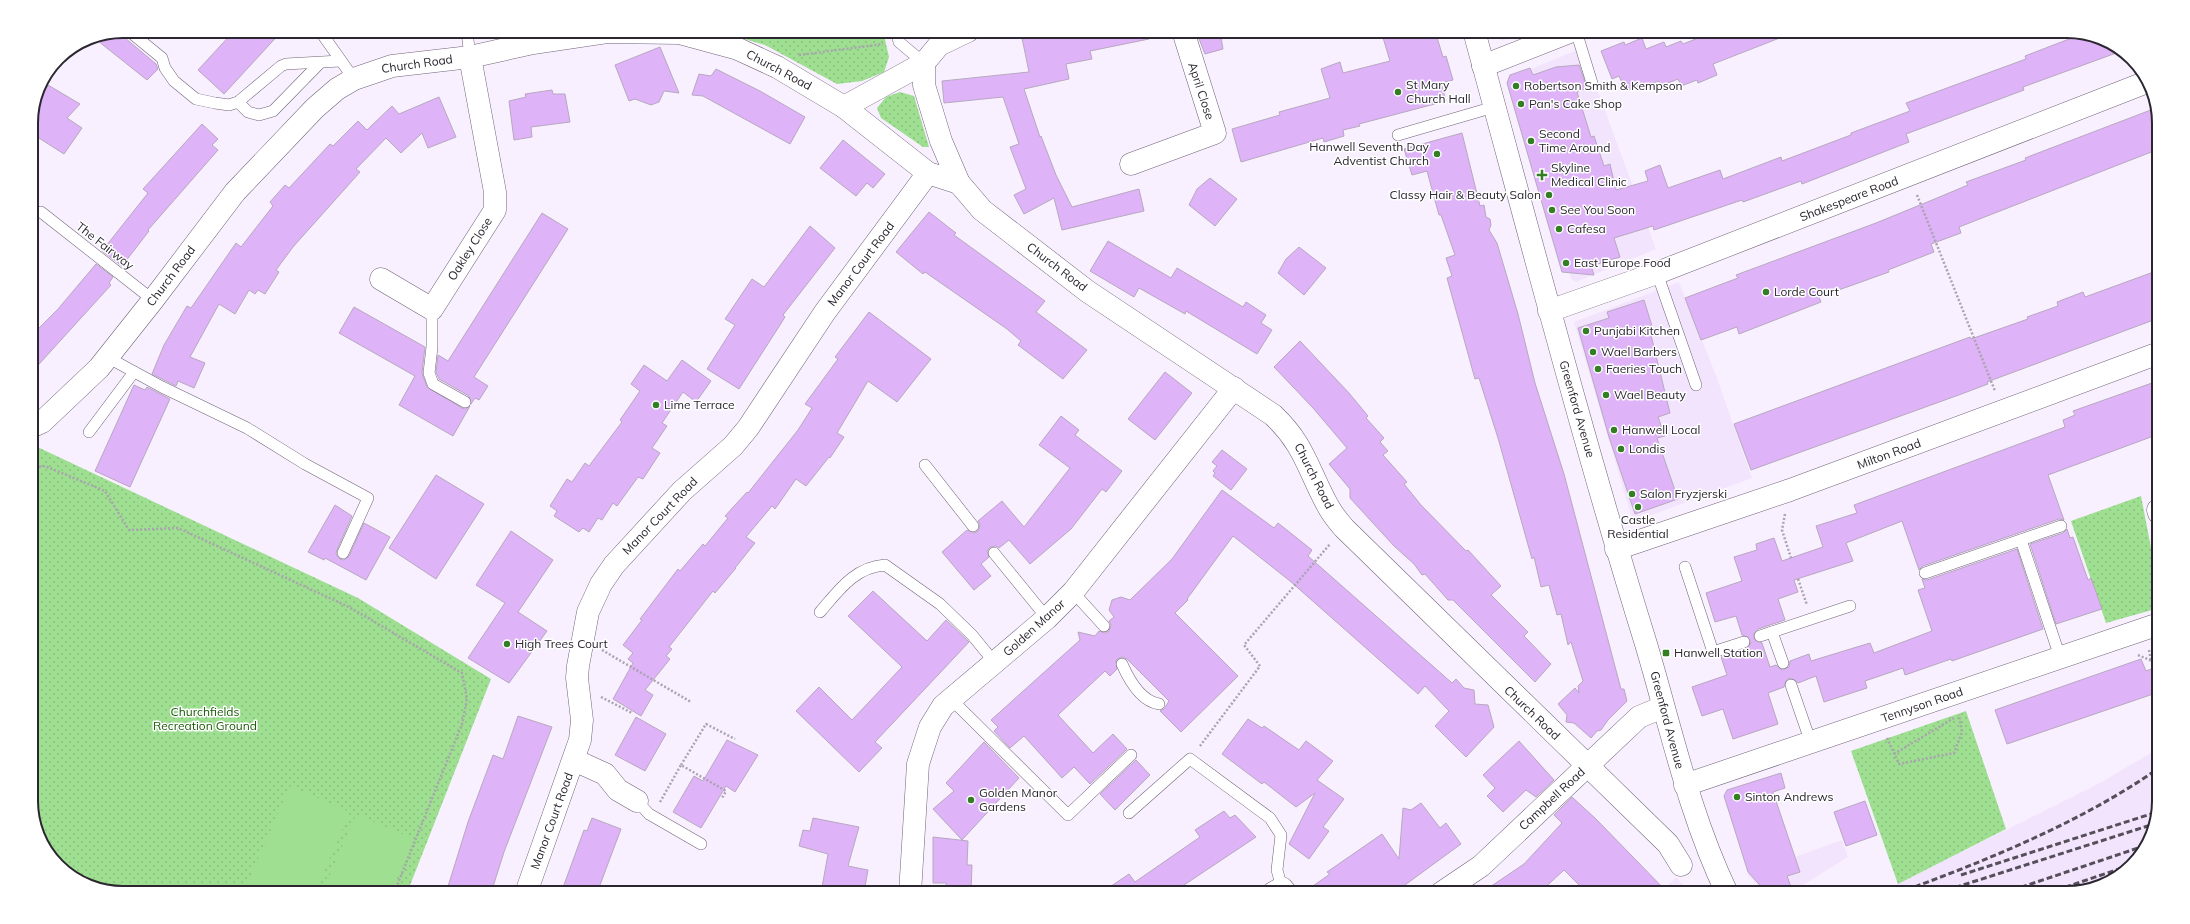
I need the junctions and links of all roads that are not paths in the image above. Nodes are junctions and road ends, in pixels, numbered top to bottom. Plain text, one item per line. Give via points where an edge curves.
1 (138, 38) edge
2 (325, 38) edge
3 (468, 38) edge
4 (567, 38) edge
5 (695, 38) edge
6 (900, 38) edge
7 (954, 38) edge
8 (1185, 38) edge
9 (1476, 38) edge
10 (1554, 38) edge
11 (1578, 38) edge
12 (470, 57) junction
13 (340, 61) junction
14 (320, 63) junction
15 (924, 63) junction
16 (1483, 66) junction
17 (354, 79) junction
18 (1592, 83) dead end
19 (2142, 84) edge
20 (238, 102) junction
21 (844, 107) junction
22 (1494, 107) junction
23 (1398, 135) dead end
24 (1131, 164) dead end
25 (928, 173) junction
26 (958, 182) junction
27 (41, 212) dead end
28 (1657, 273) junction
29 (381, 279) dead end
30 (154, 300) junction
31 (432, 309) junction
32 (1549, 310) junction
33 (2152, 356) edge
34 (107, 357) junction
35 (134, 372) junction
36 (1696, 385) dead end
37 (1234, 388) junction
38 (465, 402) dead end
39 (38, 424) edge
40 (88, 432) dead end
41 (925, 466) dead end
42 (973, 526) dead end
43 (2061, 526) dead end
44 (2021, 540) junction
45 (1616, 549) junction
46 (343, 553) dead end
47 (994, 553) dead end
48 (1685, 567) dead end
49 (1925, 573) dead end
50 (1074, 592) junction
51 (1850, 606) dead end
52 (820, 612) dead end
53 (1047, 618) junction
54 (1104, 626) dead end
55 (2152, 626) edge
56 (1772, 632) junction
57 (1760, 636) dead end
58 (1744, 642) dead end
59 (2060, 657) junction
60 (995, 663) junction
61 (1783, 663) dead end
62 (1122, 664) dead end
63 (1791, 685) dead end
64 (952, 700) junction
65 (1159, 704) dead end
66 (1663, 707) junction
67 (1811, 743) junction
68 (1131, 755) dead end
69 (574, 760) junction
70 (1587, 767) junction
71 (1685, 785) junction
72 (637, 801) joint
73 (1129, 813) dead end
74 (701, 844) dead end
75 (1681, 866) dead end
76 (529, 886) edge
77 (910, 886) edge
78 (1280, 886) edge
79 (1451, 886) edge
80 (1724, 886) edge

1 - 20 lane via 162,58 164,68 174,81 196,99 229,105
2 - 13 lane
3 - 12 lane
4 - 12 street, Church Road
5 - 21 street, Church Road via 738,49 777,67
6 - 15 lane
7 - 15 street via 939,45
8 - 24 street, April Close via 1215,133
9 - 16 street, Greenford Avenue
10 - 16 street
11 - 18 lane
12 - 17 street, Church Road via 392,66
12 - 31 street, Oakley Close via 495,192 495,210
13 - 14 lane
13 - 17 lane
14 - 20 lane via 293,62 281,66
14 - 20 lane via 273,111 259,115 248,112
15 - 21 street
15 - 26 street, Church Road via 924,85 941,141
16 - 22 street, Greenford Avenue
17 - 30 street, Church Road via 337,89 315,108 235,192
19 - 28 street, Shakespeare Road
21 - 25 street, Church Road
22 - 23 lane
22 - 32 street, Greenford Avenue
25 - 26 street, Church Road
25 - 69 street, Manor Court Road via 825,312 748,428 733,446 682,491 614,565 593,598 578,666 582,729
26 - 37 street, Church Road via 982,210 1087,291
27 - 30 lane, The Fairway
28 - 32 street, Shakespeare Road
28 - 36 lane
29 - 31 street
30 - 34 street, Church Road
31 - 38 lane via 429,373 433,384
32 - 45 street, Greenford Avenue
33 - 45 street, Milton Road via 1790,490
34 - 35 lane
34 - 39 street, Church Road via 99,368
35 - 40 lane
35 - 46 lane via 247,428 305,464 368,498
37 - 50 street, Golden Manor
37 - 70 street, Church Road via 1273,415 1289,430 1328,506 1344,528
41 - 42 lane
43 - 44 lane
44 - 49 lane
44 - 59 lane
45 - 66 street, Greenford Avenue
47 - 53 lane
48 - 58 lane via 1713,652
50 - 53 street, Golden Manor
50 - 54 lane
51 - 56 lane
52 - 60 lane via 857,573 872,566 885,565 940,604 972,635
53 - 60 street, Golden Manor
55 - 59 street, Tennyson Road
56 - 57 lane
56 - 61 lane
59 - 67 street, Tennyson Road
60 - 64 street, Golden Manor
62 - 65 lane via 1129,681 1151,702
63 - 67 lane
64 - 68 lane via 1068,815
64 - 77 street, Golden Manor via 944,706 930,727 918,764
66 - 70 street, Campbell Road via 1639,716
66 - 71 street, Greenford Avenue
67 - 71 street, Tennyson Road
69 - 72 street via 605,774 618,790
69 - 76 street, Manor Court Road
70 - 75 street, Church Road via 1668,844
70 - 79 street, Campbell Road via 1481,866
71 - 80 street via 1701,833
72 - 74 lane via 653,816
73 - 78 lane via 1190,759 1270,818 1281,835 1276,870

